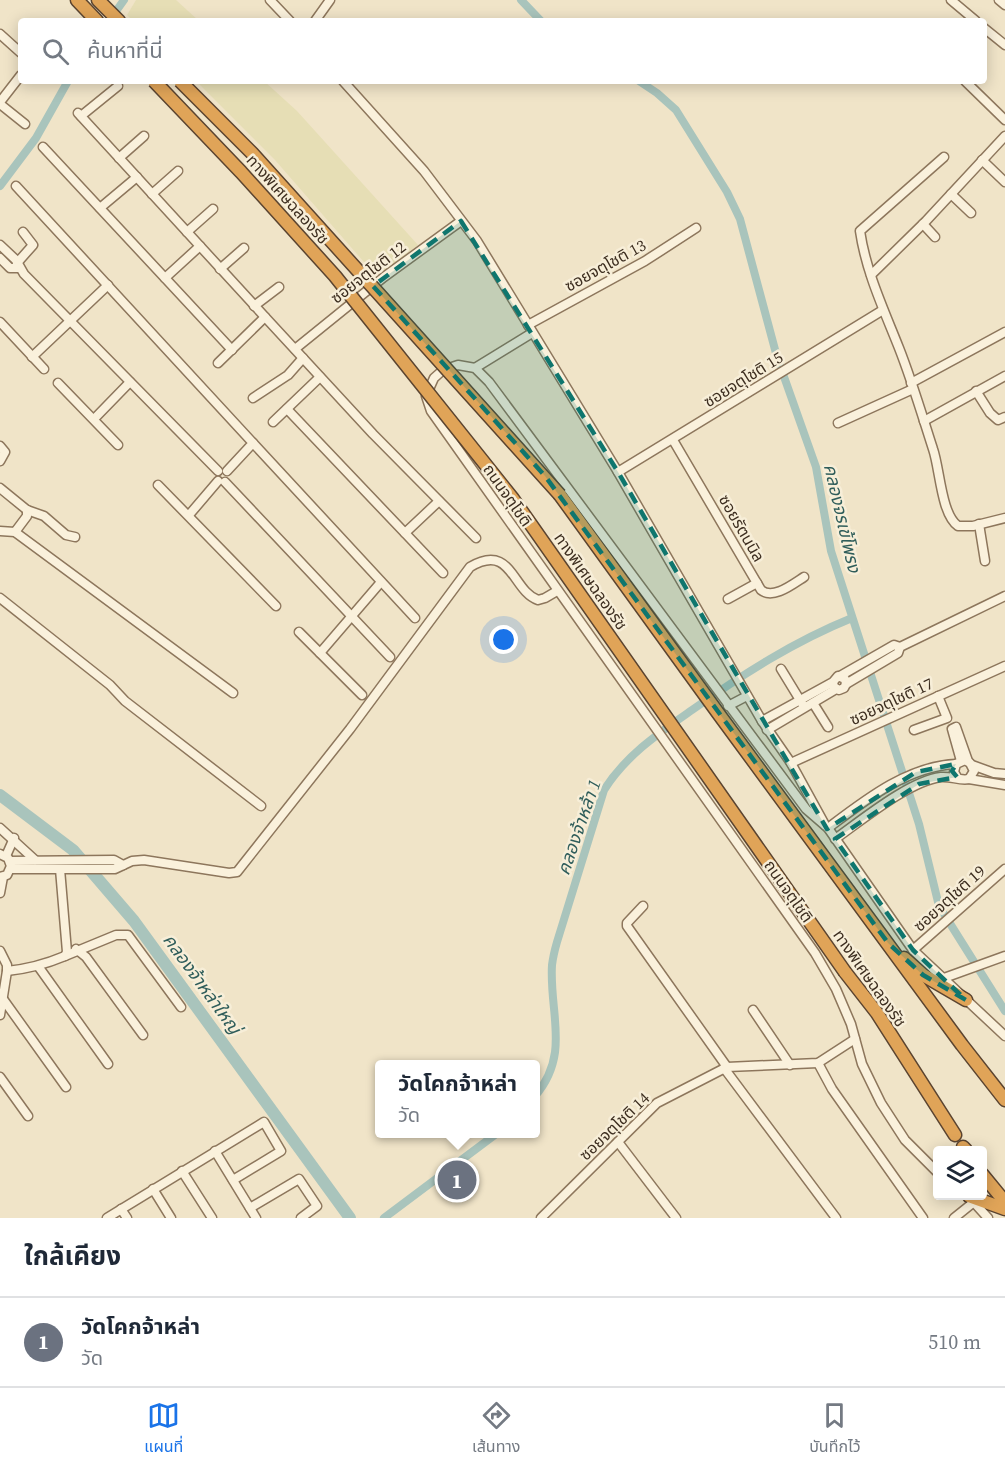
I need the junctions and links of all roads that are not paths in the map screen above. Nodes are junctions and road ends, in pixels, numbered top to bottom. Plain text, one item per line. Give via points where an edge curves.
1 (77, 0) edge
2 (98, 0) edge
3 (270, 0) edge
4 (330, 0) edge
5 (951, 0) edge
6 (999, 0) edge
7 (1005, 5) edge
8 (94, 18) edge
9 (116, 18) edge
10 (287, 18) edge
11 (317, 18) edge
12 (972, 18) edge
13 (987, 30) edge
14 (0, 34) edge
15 (1005, 45) edge
16 (18, 50) edge
17 (18, 79) edge
18 (157, 84) edge
19 (183, 84) edge
20 (346, 84) edge
21 (968, 84) edge
22 (118, 86) dead end
23 (0, 103) edge
24 (1005, 120) edge
25 (26, 124) dead end
26 (144, 136) dead end
27 (1005, 136) edge
28 (43, 147) dead end
29 (944, 157) dead end
30 (119, 158) junction
31 (982, 160) junction
32 (178, 171) dead end
33 (137, 177) junction
34 (1005, 182) edge
35 (16, 186) dead end
36 (152, 194) junction
37 (951, 194) junction
38 (100, 208) junction
39 (213, 209) dead end
40 (972, 213) dead end
41 (461, 221) junction
42 (923, 224) junction
43 (696, 228) dead end
44 (23, 232) dead end
45 (187, 232) junction
46 (935, 237) dead end
47 (0, 245) edge
48 (200, 246) junction
49 (244, 248) dead end
50 (0, 258) edge
51 (18, 266) junction
52 (220, 269) junction
53 (870, 275) junction
54 (165, 278) junction
55 (108, 285) junction
56 (279, 287) dead end
57 (254, 306) junction
58 (883, 310) junction
59 (265, 317) junction
60 (70, 321) junction
61 (0, 322) edge
62 (530, 328) junction
63 (1005, 332) edge
64 (295, 349) junction
65 (232, 350) junction
66 (32, 357) junction
67 (303, 358) junction
68 (218, 363) dead end
69 (475, 368) junction
70 (44, 369) dead end
71 (1005, 376) edge
72 (320, 377) junction
73 (130, 382) junction
74 (58, 383) dead end
75 (912, 386) junction
76 (976, 391) junction
77 (253, 398) dead end
78 (287, 409) junction
79 (1005, 417) edge
80 (94, 419) junction
81 (924, 420) junction
82 (273, 422) dead end
83 (838, 423) dead end
84 (673, 440) junction
85 (253, 443) junction
86 (118, 445) dead end
87 (0, 446) edge
88 (0, 461) edge
89 (618, 472) junction
90 (222, 476) junction
91 (158, 485) dead end
92 (0, 488) edge
93 (440, 501) junction
94 (27, 510) junction
95 (189, 515) junction
96 (1005, 518) edge
97 (979, 524) junction
98 (0, 531) edge
99 (15, 532) junction
100 (405, 533) junction
101 (75, 537) dead end
102 (476, 538) dead end
103 (985, 561) dead end
104 (443, 573) dead end
105 (804, 577) dead end
106 (381, 582) junction
107 (757, 583) junction
108 (557, 591) junction
109 (1005, 597) edge
110 (0, 598) edge
111 (728, 599) dead end
112 (276, 606) dead end
113 (351, 616) junction
114 (415, 618) dead end
115 (299, 632) dead end
116 (320, 653) junction
117 (390, 657) dead end
118 (1005, 666) edge
119 (781, 669) dead end
120 (843, 680) junction
121 (703, 682) junction
122 (233, 693) dead end
123 (362, 695) dead end
124 (747, 696) junction
125 (938, 696) junction
126 (813, 702) junction
127 (802, 704) junction
128 (723, 710) junction
129 (762, 721) junction
130 (828, 727) dead end
131 (767, 730) junction
132 (914, 730) dead end
133 (964, 763) junction
134 (791, 764) junction
135 (1005, 774) edge
136 (957, 777) junction
137 (969, 779) junction
138 (1005, 785) edge
139 (261, 806) dead end
140 (826, 827) junction
141 (0, 828) edge
142 (14, 838) junction
143 (835, 839) junction
144 (7, 860) edge
145 (35, 860) junction
146 (117, 865) junction
147 (1005, 868) edge
148 (60, 869) junction
149 (2, 877) edge
150 (0, 893) edge
151 (643, 906) dead end
152 (67, 940) junction
153 (888, 943) junction
154 (79, 950) junction
155 (913, 950) junction
156 (0, 951) edge
157 (65, 956) junction
158 (1005, 956) edge
159 (38, 966) junction
160 (7, 971) junction
161 (944, 978) junction
162 (3, 999) junction
163 (966, 1000) junction
164 (181, 1007) dead end
165 (753, 1010) dead end
166 (0, 1015) edge
167 (143, 1035) dead end
168 (1005, 1036) edge
169 (855, 1039) junction
170 (818, 1063) junction
171 (108, 1064) dead end
172 (790, 1065) junction
173 (726, 1068) junction
174 (0, 1077) edge
175 (66, 1087) dead end
176 (1005, 1100) edge
177 (28, 1116) dead end
178 (955, 1135) dead end
179 (618, 1142) junction
180 (215, 1151) junction
181 (933, 1168) edge
182 (182, 1171) junction
183 (233, 1180) junction
184 (987, 1180) edge
185 (153, 1189) junction
186 (968, 1200) edge
187 (972, 1200) edge
188 (976, 1200) edge
189 (1005, 1203) edge
190 (250, 1208) junction
191 (121, 1209) junction
192 (1005, 1209) edge
193 (106, 1218) edge
194 (127, 1218) edge
195 (171, 1218) edge
196 (212, 1218) edge
197 (256, 1218) edge
198 (301, 1218) edge
199 (541, 1218) edge
200 (676, 1218) edge
201 (836, 1218) edge
202 (922, 1218) edge
203 (954, 1218) edge
204 (988, 1218) edge

1 - 8 highway
2 - 9 highway
3 - 10 street
4 - 11 street
5 - 12 street
6 - 7 street
13 - 15 street
14 - 16 street
17 - 23 street
18 - 178 highway, ทางพิเศษฉลองรัช, bridge via 335,276 513,499 877,1013
19 - 121 highway, ทางพิเศษฉลองรัช, bridge via 252,153 545,476 655,626
20 - 41 street via 424,171
21 - 24 street
22 - 30 street via 79,115
23 - 25 street
26 - 30 street
27 - 31 street
28 - 38 street
29 - 53 street via 860,231
30 - 33 street
31 - 34 street
31 - 37 street
32 - 36 street
33 - 36 street
33 - 38 street
35 - 55 street
36 - 45 street
37 - 40 street
37 - 42 street
38 - 54 street
39 - 45 street
41 - 62 street
41 - 64 street, ซอยจตุโชติ 12
42 - 46 street
42 - 53 street
43 - 62 street, ซอยจตุโชติ 13
44 - 51 street via 33,245
45 - 48 street
47 - 51 street
48 - 52 street
48 - 54 street
49 - 52 street
50 - 51 street via 10,268
51 - 60 street
52 - 57 street
53 - 58 street
54 - 65 street
55 - 60 street
55 - 85 street
56 - 57 street
57 - 59 street
58 - 75 street
58 - 84 street, ซอยจตุโชติ 15
59 - 64 street
59 - 65 street
60 - 66 street
60 - 73 street
61 - 66 street
62 - 69 street, ซอยจตุโชติ 13
62 - 89 street
63 - 75 street
64 - 67 street
65 - 68 street
66 - 70 street
67 - 72 street
67 - 77 street via 288,375
69 - 108 street, ถนนจตุโชติ via 458,365 434,378 426,396 431,411
69 - 121 street via 489,382
71 - 76 street
72 - 78 street
72 - 93 street
73 - 80 street
73 - 90 street
74 - 80 street
75 - 81 street
75 - 83 street
76 - 79 street via 990,414 998,420
76 - 81 street
78 - 82 street
78 - 100 street
80 - 86 street
81 - 97 street via 949,518 958,526
84 - 89 street, ซอยจตุโชติ 15
84 - 107 street, ซอยรัตนนิล
85 - 90 street
85 - 106 street
87 - 88 street via 5,452
89 - 124 street
90 - 95 street
90 - 113 street
91 - 95 street
92 - 94 street
93 - 100 street
93 - 102 street
94 - 99 street
94 - 101 street via 44,516 66,536
95 - 112 street
96 - 97 street
97 - 103 street
98 - 99 street
99 - 122 street
100 - 104 street
105 - 107 street, ซอยรัตนนิล via 767,594
106 - 113 street
106 - 114 street
107 - 111 street
108 - 146 street via 538,600 527,594 512,571 503,565 489,560 470,567 237,872 144,860
108 - 169 street, ถนนจตุโชติ via 815,953 836,989
109 - 120 street via 900,647 898,653 883,656
110 - 139 street
113 - 116 street
113 - 117 street
115 - 116 street
116 - 123 street
118 - 125 street, ซอยจตุโชติ 17
119 - 127 street
120 - 126 street
120 - 127 street
121 - 128 highway, ทางพิเศษฉลองรัช
121 - 128 street via 722,698
124 - 128 street
124 - 129 street
125 - 132 street via 947,718
125 - 134 street, ซอยจตุโชติ 17
126 - 127 street
126 - 130 street
127 - 129 street
127 - 131 street
128 - 140 street via 806,809
128 - 153 highway, ทางพิเศษฉลองรัช
129 - 131 street
131 - 134 street
133 - 135 street
133 - 136 street via 954,769
133 - 137 street via 973,774
133 - 140 street via 944,764 912,774
134 - 140 street
136 - 137 street
136 - 143 street via 940,777 916,786
137 - 138 street
140 - 143 street
141 - 142 street
142 - 144 street
142 - 145 street
143 - 155 street
144 - 145 street
144 - 148 street
144 - 149 street
145 - 146 street via 73,859
146 - 148 street
147 - 155 street, ซอยจตุโชติ 19
148 - 152 street
149 - 150 street
151 - 173 street via 627,926
152 - 154 street
152 - 157 street
153 - 163 highway via 923,975
153 - 176 highway, ทางพิเศษฉลองรัช
154 - 157 street
154 - 164 street via 116,935 128,935
154 - 167 street
155 - 161 street
156 - 160 street
157 - 159 street
158 - 161 street
159 - 160 street
159 - 171 street
160 - 162 street
161 - 163 street
162 - 166 street
162 - 175 street
163 - 168 street
165 - 172 street
169 - 170 street, ซอยจตุโชติ 14
169 - 181 street, ถนนจตุโชติ via 881,1103 905,1140
170 - 172 street, ซอยจตุโชติ 14
170 - 202 street
172 - 173 street, ซอยจตุโชติ 14
173 - 179 street, ซอยจตุโชติ 14 via 657,1103
173 - 201 street
174 - 177 street
179 - 199 street, ซอยจตุโชติ 14
179 - 200 street
180 - 182 street
180 - 183 street
180 - 183 street via 264,1122 280,1152
182 - 185 street
182 - 196 street
183 - 190 street
184 - 189 highway
185 - 191 street
185 - 195 street
186 - 203 street
187 - 204 street
188 - 192 highway
190 - 197 street
190 - 198 street via 299,1179 317,1206
191 - 193 street
191 - 194 street

